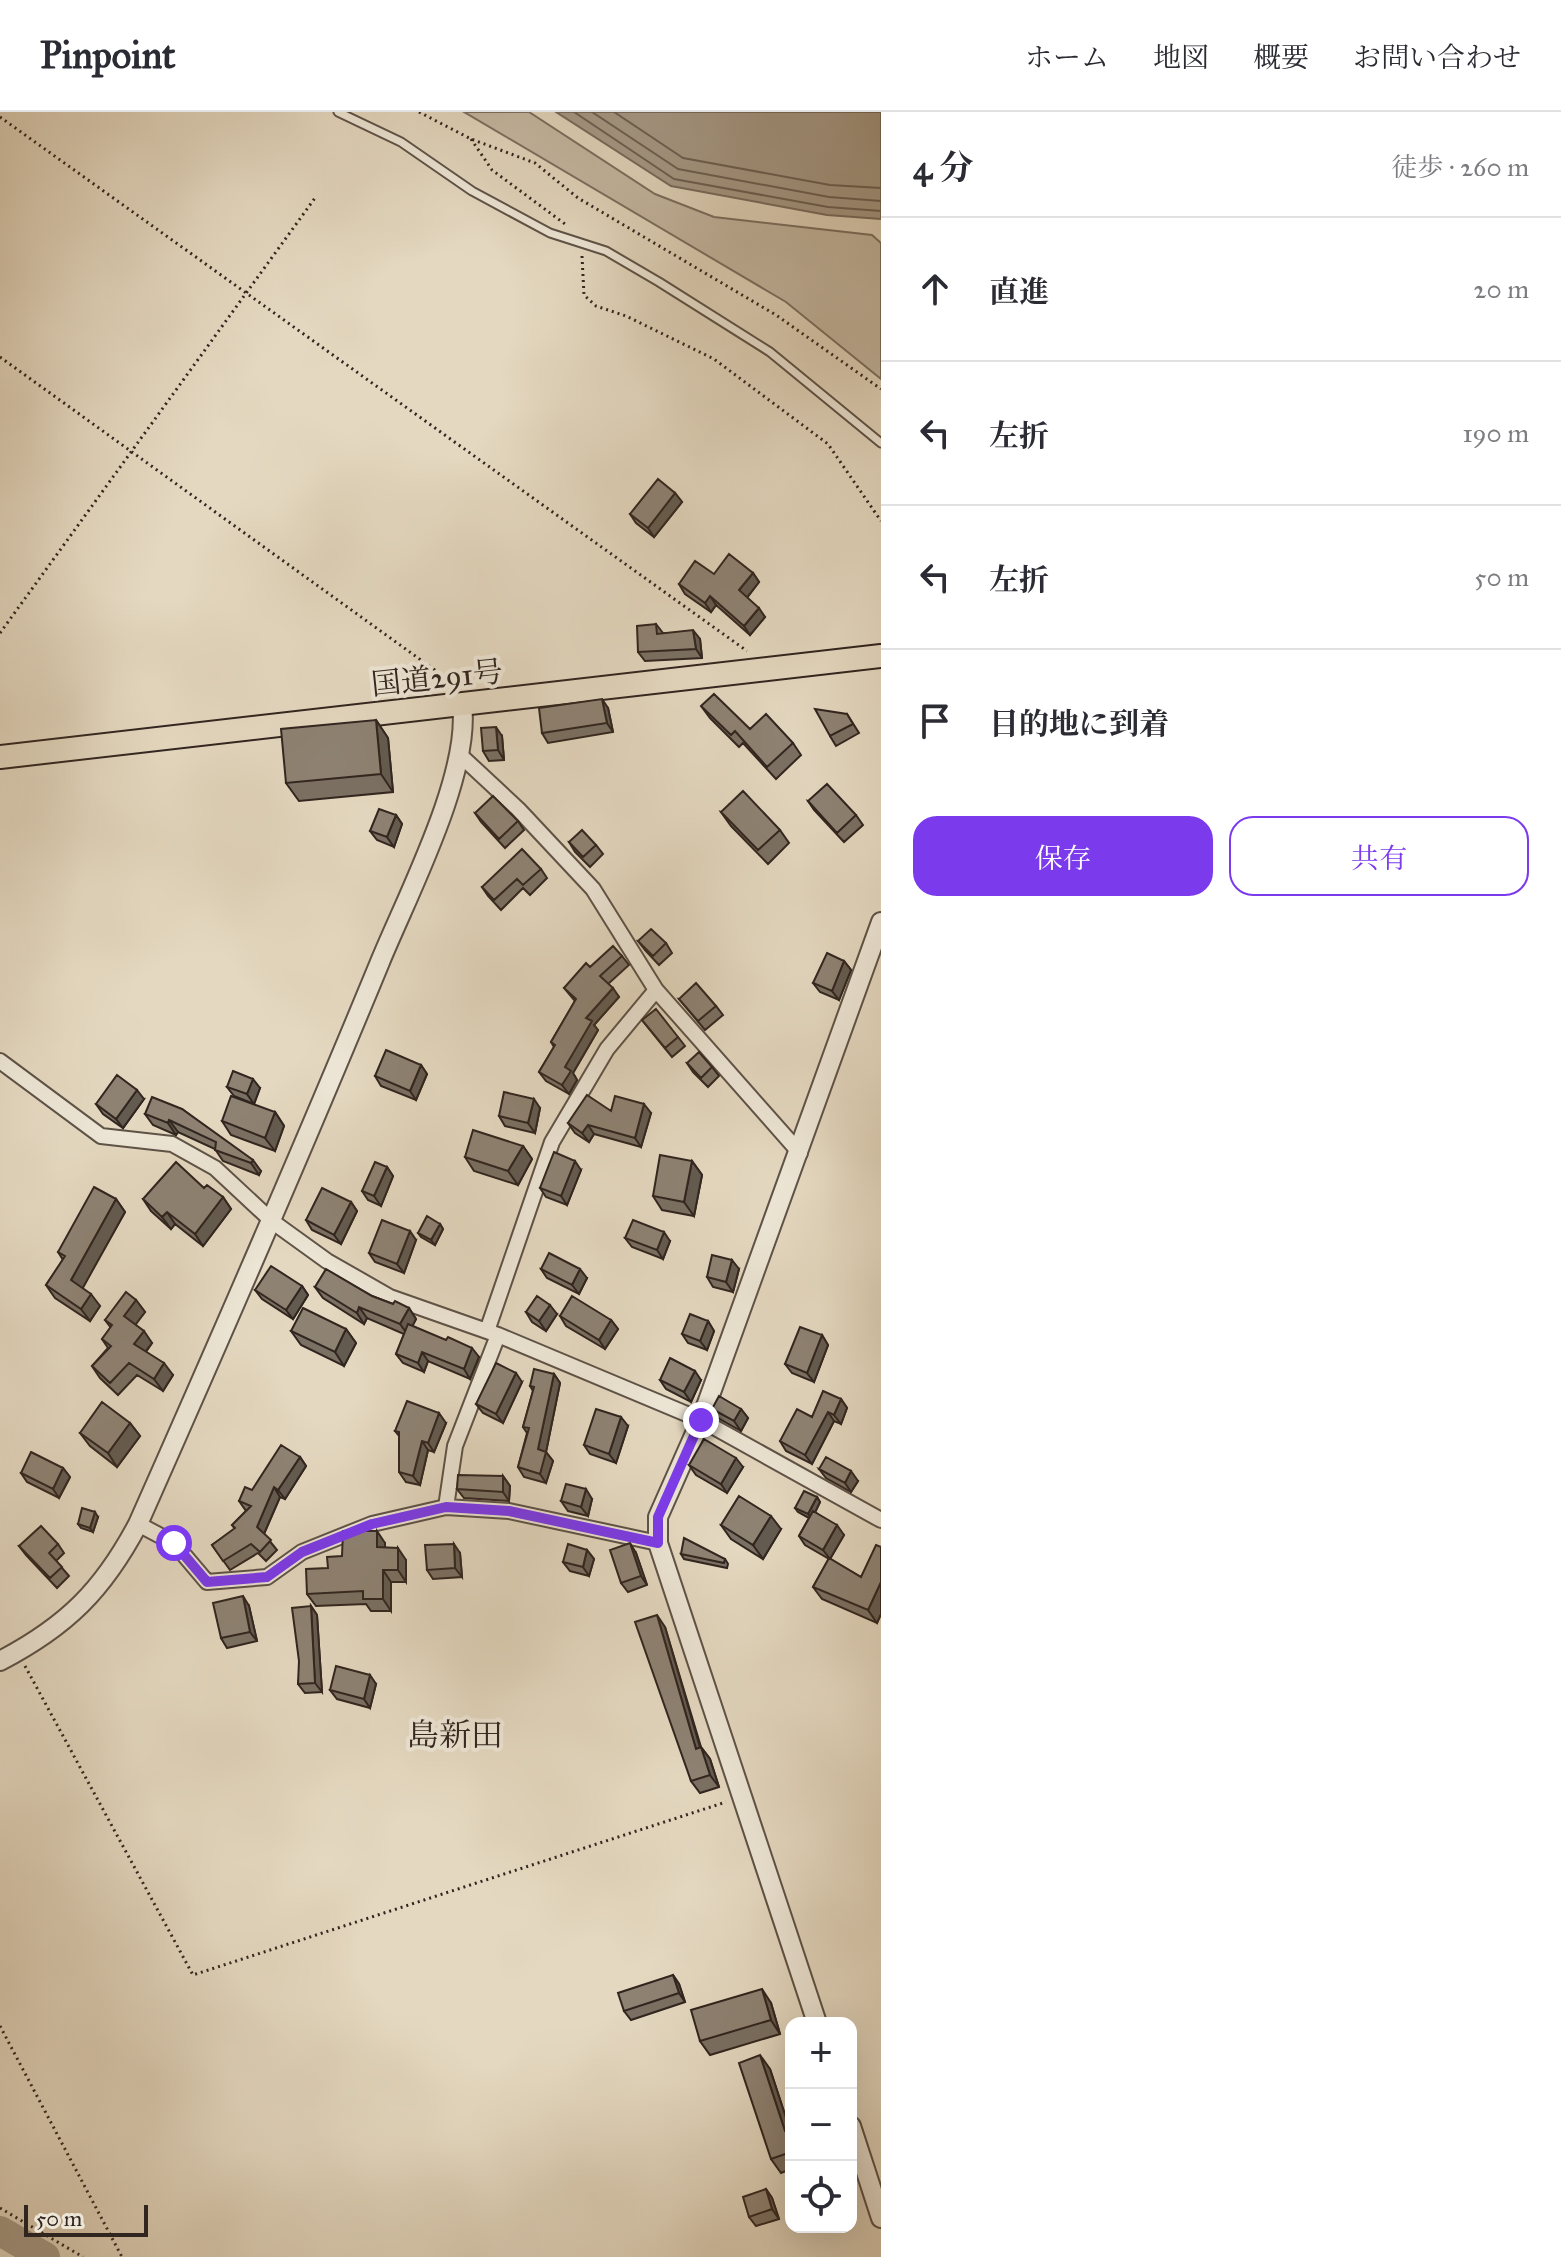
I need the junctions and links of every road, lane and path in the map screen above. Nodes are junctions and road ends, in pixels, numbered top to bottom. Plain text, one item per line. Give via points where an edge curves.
1 (338, 112) edge
2 (419, 112) edge
3 (0, 117) edge
4 (471, 139) junction
5 (315, 198) dead end
6 (583, 246) junction
7 (246, 293) junction
8 (0, 357) edge
9 (881, 389) edge
10 (881, 443) edge
11 (132, 452) junction
12 (881, 521) edge
13 (0, 633) edge
14 (881, 656) edge
15 (758, 671) junction
16 (462, 705) junction
17 (460, 755) junction
18 (0, 757) edge
19 (881, 922) edge
20 (656, 990) junction
21 (0, 1061) edge
22 (800, 1153) junction
23 (273, 1222) junction
24 (493, 1333) junction
25 (701, 1420) junction
26 (446, 1507) junction
27 (881, 1520) edge
28 (138, 1524) junction
29 (658, 1543) junction
30 (17, 1652) junction
31 (0, 1661) edge
32 (743, 1797) junction
33 (815, 2017) edge
34 (0, 2026) edge
35 (857, 2144) edge
36 (0, 2208) edge
37 (881, 2218) edge
38 (83, 2257) edge
39 (122, 2257) edge

1 - 6 lane via 401,142 472,191
2 - 4 path
3 - 7 path
4 - 6 path via 492,170 576,233
4 - 9 path via 535,163 578,198 776,315
5 - 7 path
6 - 10 lane via 606,251 770,352
6 - 12 path via 584,295 596,306 714,359 816,435 846,465
7 - 11 path
7 - 15 path via 752,654
8 - 11 path
11 - 13 path
11 - 16 path via 457,683
14 - 15 highway, 国道291号
15 - 16 highway, 国道291号
16 - 17 street
16 - 18 highway, 国道291号
17 - 20 street via 593,889
17 - 23 street
19 - 22 street
20 - 22 street
20 - 24 street via 607,1049 552,1142
21 - 23 street via 101,1136 172,1144 215,1168
22 - 25 street
23 - 24 street via 390,1297
23 - 28 street
24 - 25 street
24 - 26 street via 455,1446
25 - 27 street
25 - 29 street via 658,1517
26 - 28 street via 372,1524 302,1552 267,1577 241,1582 207,1582 174,1543
26 - 29 street via 509,1511
28 - 30 street via 119,1560 75,1613
29 - 32 street
30 - 31 street
30 - 32 path via 193,1975
32 - 33 street
34 - 39 path
35 - 37 street
36 - 38 path

